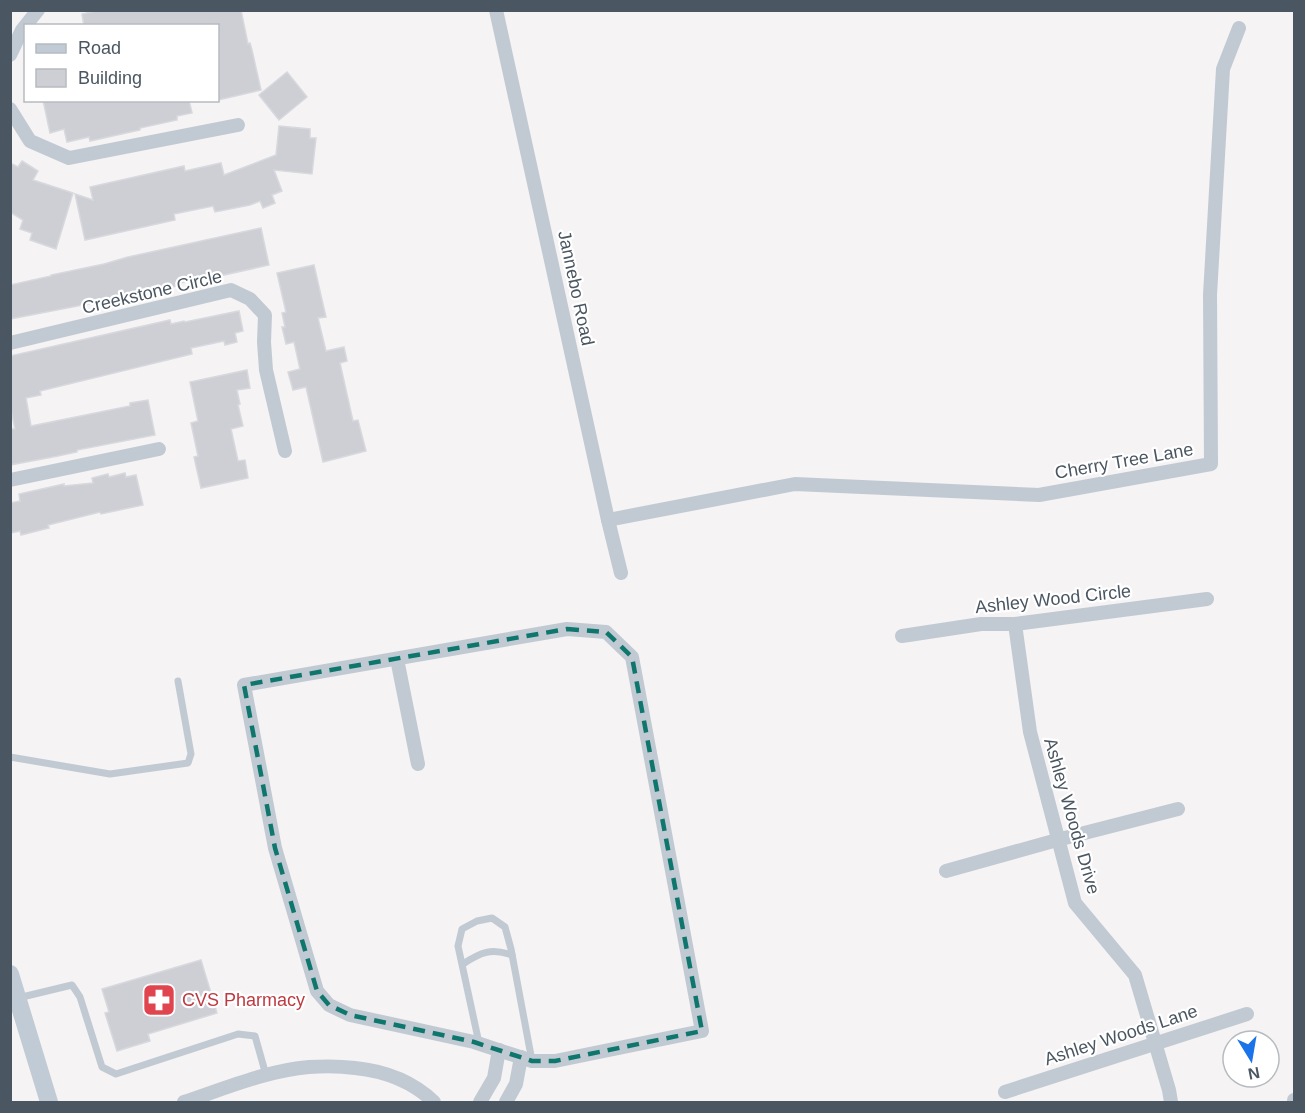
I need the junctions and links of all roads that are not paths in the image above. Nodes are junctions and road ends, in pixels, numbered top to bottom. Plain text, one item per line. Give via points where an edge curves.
1 (38, 10) edge
2 (496, 10) edge
3 (27, 24) edge
4 (24, 28) edge
5 (1239, 28) dead end
6 (10, 55) edge
7 (14, 115) edge
8 (238, 125) dead end
9 (10, 343) edge
10 (159, 448) dead end
11 (285, 451) dead end
12 (10, 480) edge
13 (608, 520) junction
14 (621, 573) dead end
15 (1208, 599) dead end
16 (1016, 624) junction
17 (902, 636) dead end
18 (397, 659) junction
19 (178, 681) dead end
20 (10, 757) edge
21 (418, 764) dead end
22 (1178, 809) dead end
23 (1057, 840) junction
24 (946, 871) dead end
25 (512, 956) junction
26 (463, 964) junction
27 (10, 974) edge
28 (18, 998) junction
29 (1247, 1014) dead end
30 (479, 1043) junction
31 (1156, 1043) junction
32 (499, 1050) junction
33 (527, 1059) junction
34 (266, 1075) junction
35 (1005, 1092) dead end
36 (49, 1102) edge
37 (184, 1102) edge
38 (434, 1102) edge
39 (480, 1102) edge
40 (506, 1102) edge
41 (1171, 1102) edge

1 - 3 street
2 - 13 street, Jannebo Road
4 - 6 street
5 - 13 street, Cherry Tree Lane via 1223,69 1210,295 1211,464 1039,495 795,484
7 - 8 street via 30,141 69,158
9 - 11 street, Creekstone Circle via 231,290 250,299 265,315 266,370
10 - 12 street
13 - 14 street, Jannebo Road
15 - 16 street, Ashley Wood Circle
16 - 17 street, Ashley Wood Circle via 981,624
16 - 23 street, Ashley Woods Drive via 1030,732
18 - 21 street
18 - 30 street via 244,685 275,848 317,991 329,1005 350,1015
18 - 33 street via 567,629 606,632 632,657 702,1031 555,1061
19 - 20 lane via 191,754 188,763 110,774
22 - 23 street
23 - 24 street
23 - 31 street, Ashley Woods Drive via 1075,903 1135,975
25 - 26 lane via 502,952 478,953
25 - 26 lane via 505,927 492,918 462,929 458,946
25 - 33 lane
26 - 30 lane
27 - 28 main road
28 - 34 lane via 72,985 80,997 102,1067 116,1074 238,1034 255,1036
28 - 36 main road
29 - 31 street, Ashley Woods Lane
30 - 32 street
31 - 35 street, Ashley Woods Lane
31 - 41 street, Ashley Woods Drive
32 - 33 street
32 - 39 street via 494,1078
33 - 40 street
34 - 37 street
34 - 38 street via 306,1067 375,1070 400,1079

